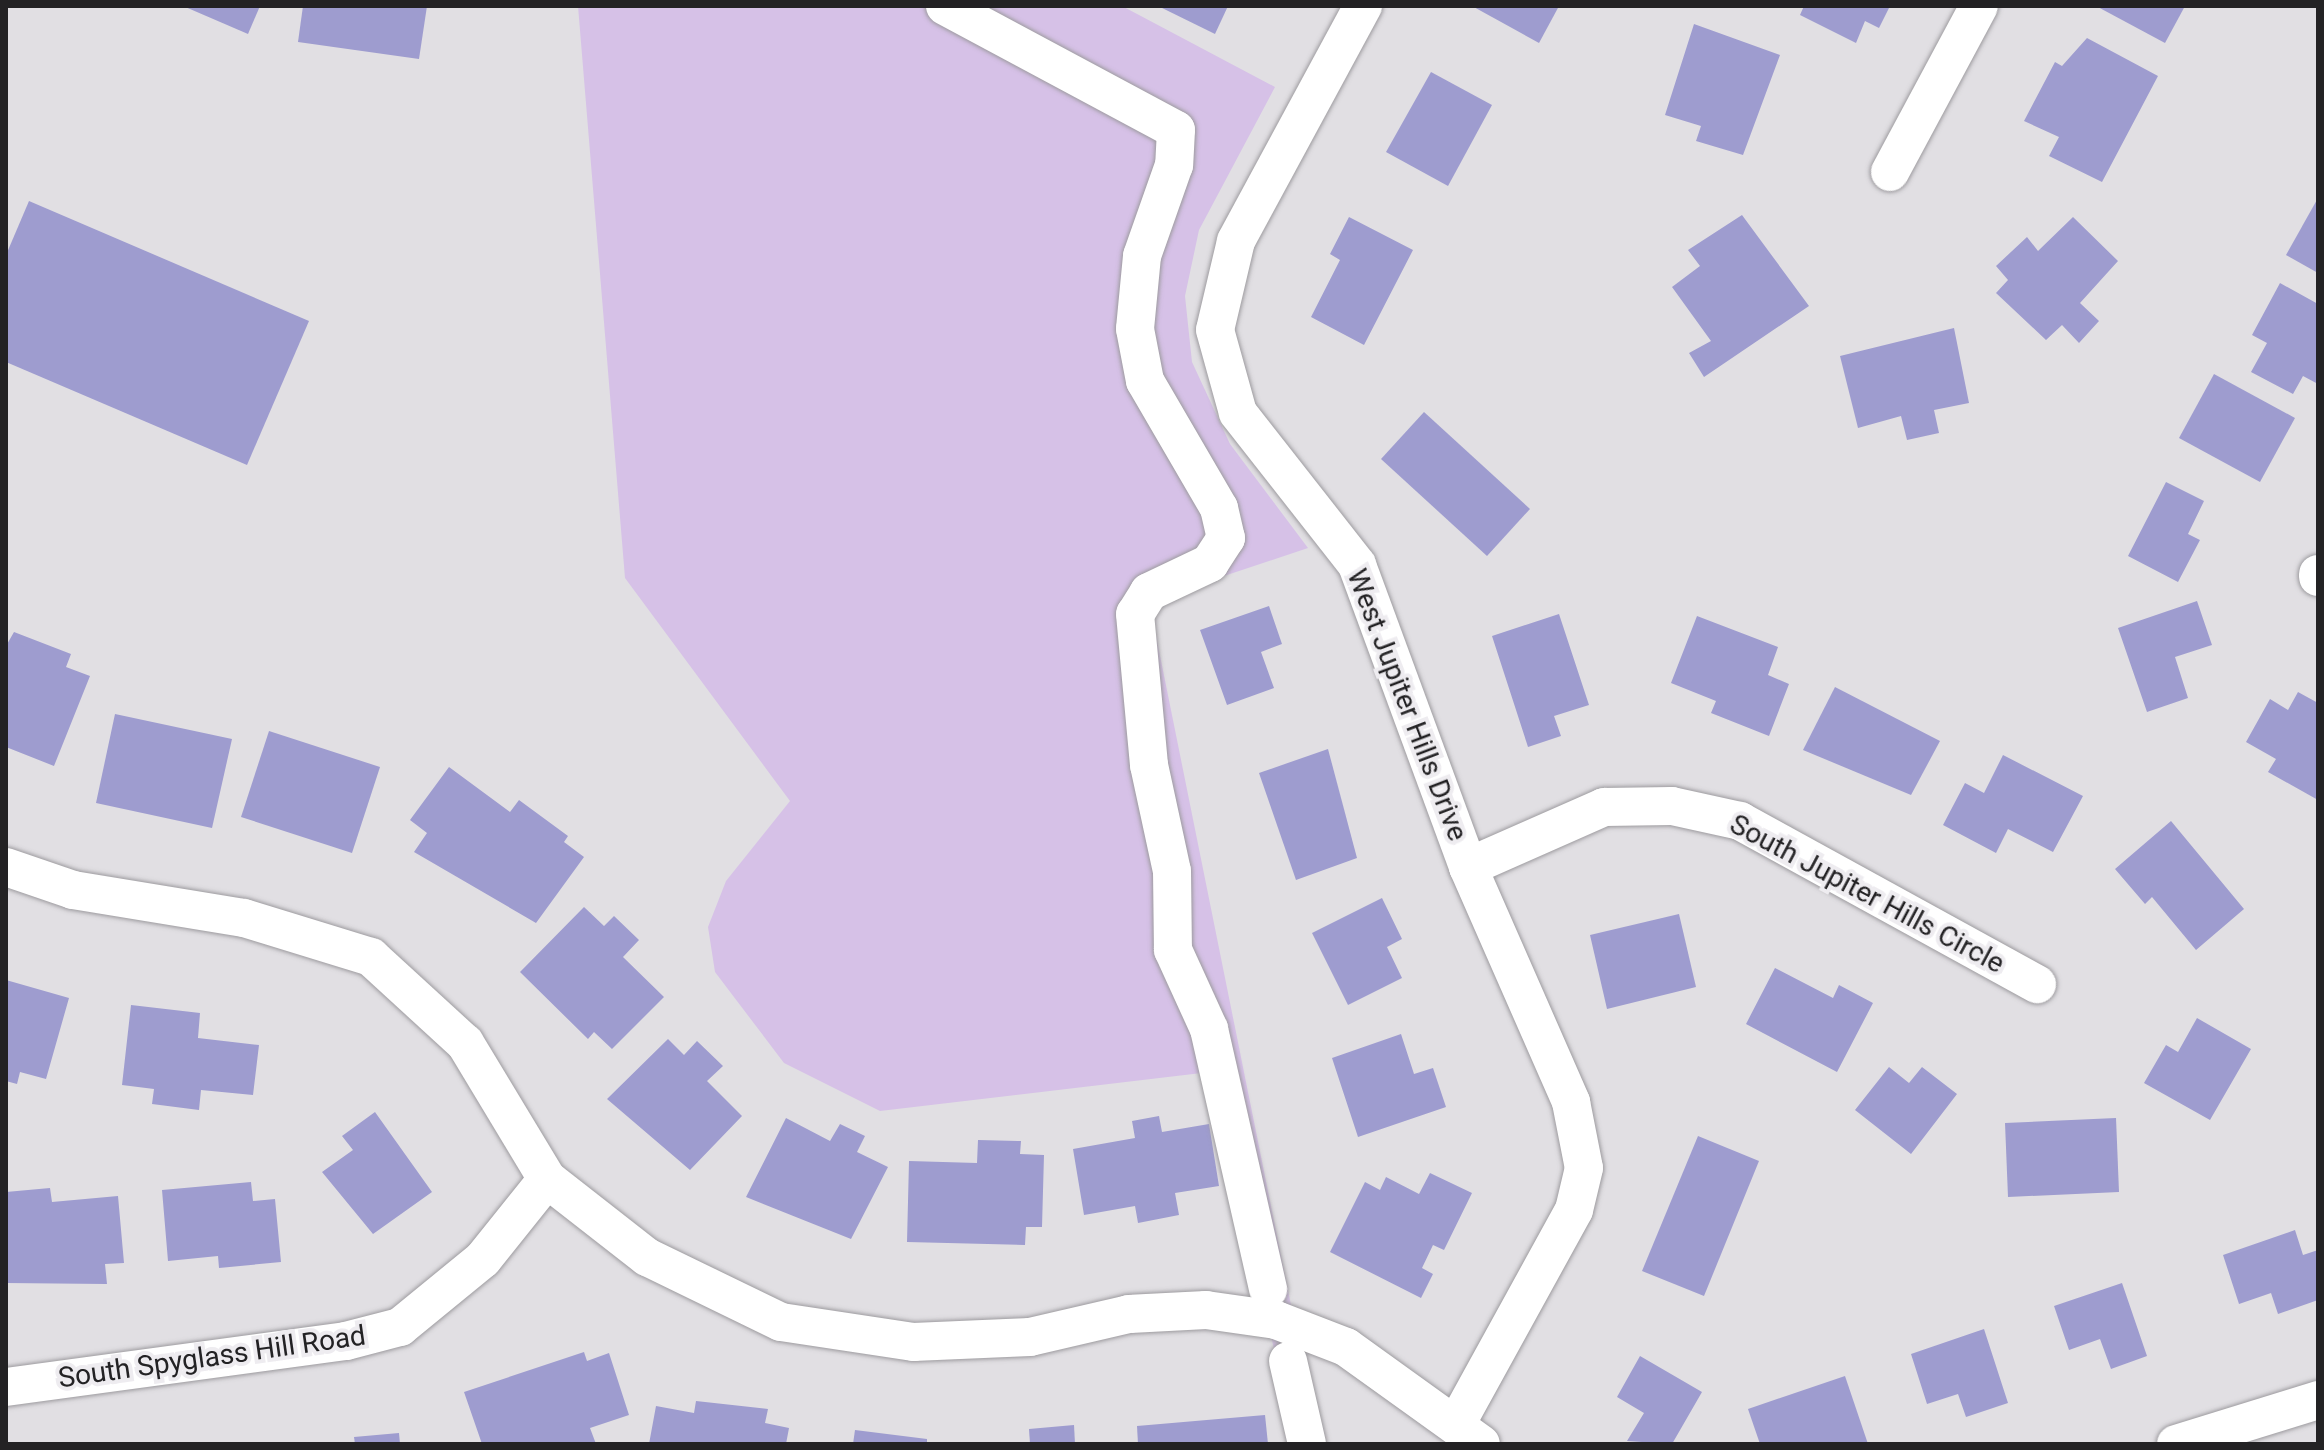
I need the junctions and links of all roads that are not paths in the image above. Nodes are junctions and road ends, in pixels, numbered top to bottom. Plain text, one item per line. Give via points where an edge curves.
1 (945, 6) edge
2 (1363, 6) edge
3 (1979, 6) edge
4 (1890, 172) dead end
5 (6, 867) edge
6 (1468, 867) junction
7 (2037, 984) dead end
8 (547, 1179) junction
9 (1268, 1289) dead end
10 (1288, 1361) dead end
11 (6, 1387) edge
12 (2318, 1400) edge
13 (1469, 1434) edge
14 (1307, 1444) edge
15 (2176, 1444) edge

1 - 9 street via 1176,130 1174,165 1142,256 1135,329 1145,381 1219,508 1226,538 1210,563 1149,592 1135,614 1149,765 1172,871 1173,950 1209,1029
2 - 6 street, West Jupiter Hills Drive via 1236,241 1215,330 1238,413 1357,565
3 - 4 street
5 - 8 street via 73,890 244,918 371,957 465,1043
6 - 7 street, South Jupiter Hills Circle via 1604,807 1672,806 1740,821
6 - 13 street, West Jupiter Hills Drive via 1571,1102 1584,1168 1574,1210
8 - 11 street, South Spyglass Hill Road via 483,1259 400,1327 346,1341
8 - 13 street via 647,1257 781,1322 913,1342 1030,1337 1129,1314 1220,1312 1276,1320 1346,1347
10 - 14 street
12 - 15 street

